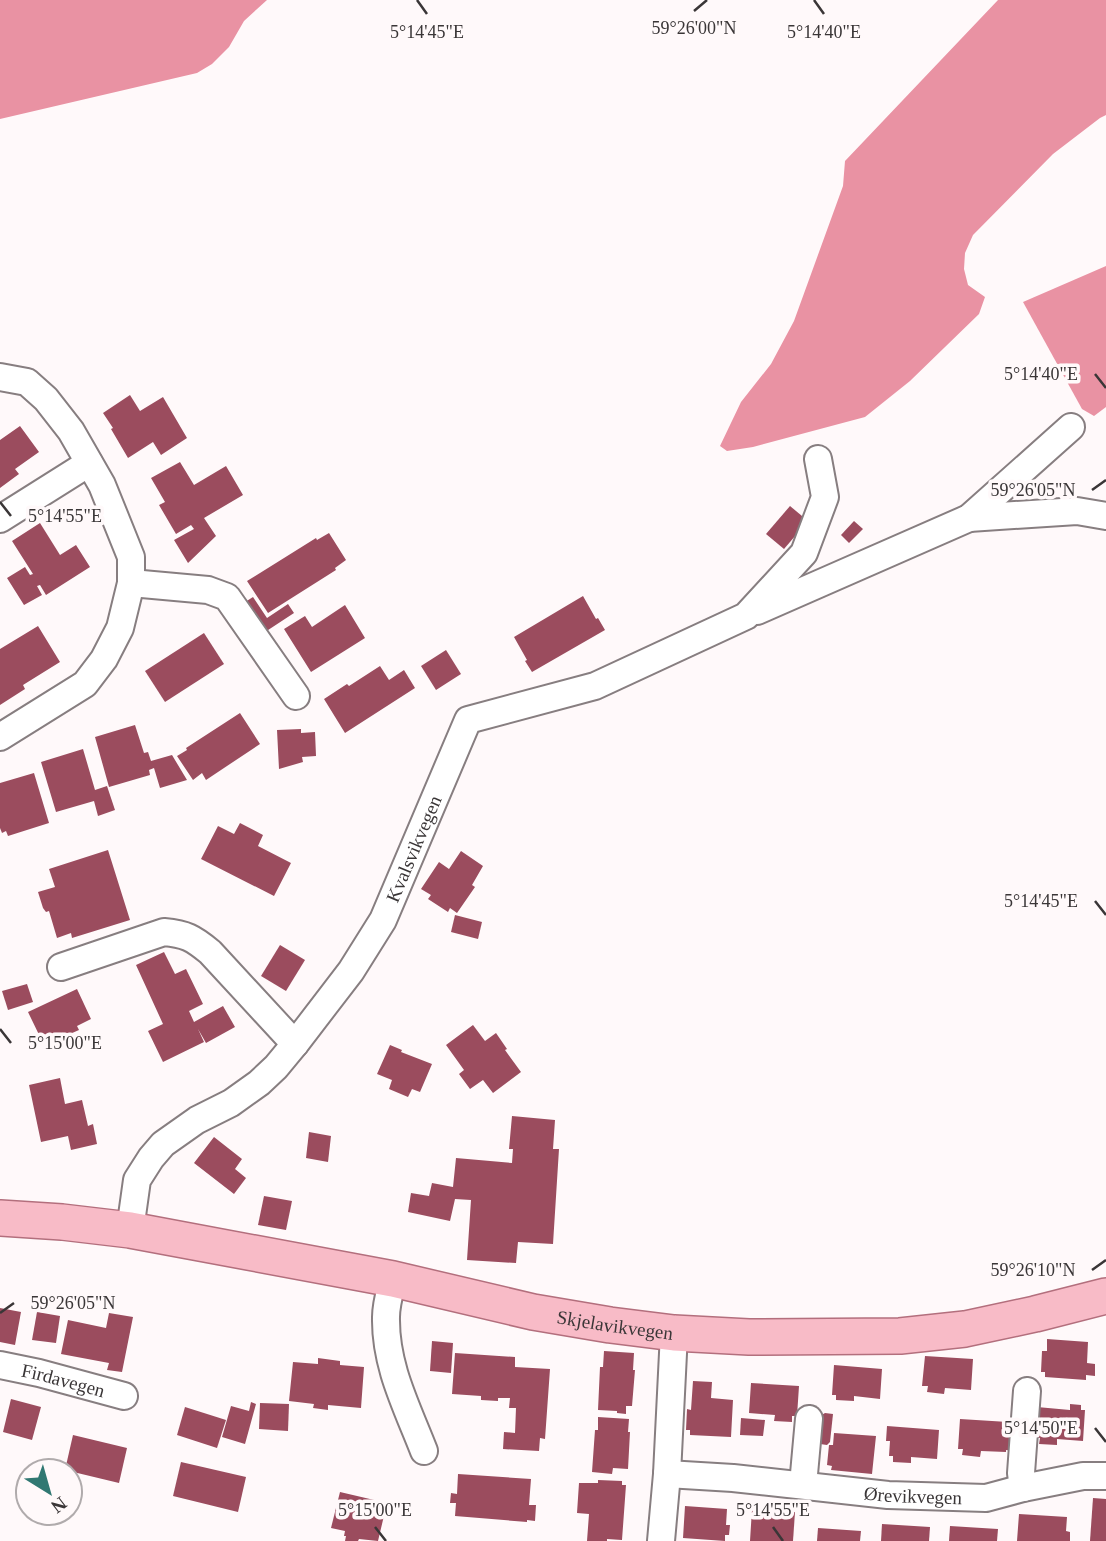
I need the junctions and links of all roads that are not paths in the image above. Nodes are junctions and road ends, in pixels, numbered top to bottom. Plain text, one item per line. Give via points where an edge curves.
1 (0, 377) edge
2 (1070, 427) dead end
3 (818, 459) dead end
4 (89, 463) junction
5 (1106, 516) edge
6 (0, 519) edge
7 (969, 519) junction
8 (131, 583) junction
9 (746, 616) junction
10 (296, 696) dead end
11 (0, 737) edge
12 (61, 967) dead end
13 (295, 1044) junction
14 (0, 1218) edge
15 (130, 1230) junction
16 (393, 1279) junction
17 (1106, 1296) edge
18 (674, 1332) junction
19 (0, 1365) edge
20 (1027, 1391) dead end
21 (124, 1396) dead end
22 (809, 1419) dead end
23 (424, 1451) dead end
24 (667, 1474) junction
25 (1106, 1476) edge
26 (803, 1485) junction
27 (1023, 1488) junction
28 (661, 1541) edge

1 - 4 street via 27,382 46,399
2 - 7 street
3 - 9 street, Kvalsvikvegen via 825,497 804,553
4 - 6 street
4 - 8 street via 131,557
5 - 7 street via 1077,511
7 - 9 street
8 - 10 street via 208,590 227,597
8 - 11 street via 120,628 85,684
9 - 13 street, Kvalsvikvegen via 595,686 468,720 383,920
12 - 13 street via 163,932 178,933 210,952
13 - 15 street, Kvalsvikvegen via 259,1083 163,1144 137,1180
14 - 15 main road
15 - 16 main road, Skjelavikvegen
16 - 18 main road, Skjelavikvegen via 533,1312
16 - 23 street via 386,1314 391,1364
17 - 18 main road, Skjelavikvegen via 965,1329 900,1336 749,1337
18 - 24 street
19 - 21 street, Firdavegen
20 - 27 street
22 - 26 street
24 - 26 street, Ørevikvegen
24 - 28 street
25 - 27 street, Ørevikvegen
26 - 27 street, Ørevikvegen via 888,1495 986,1498

